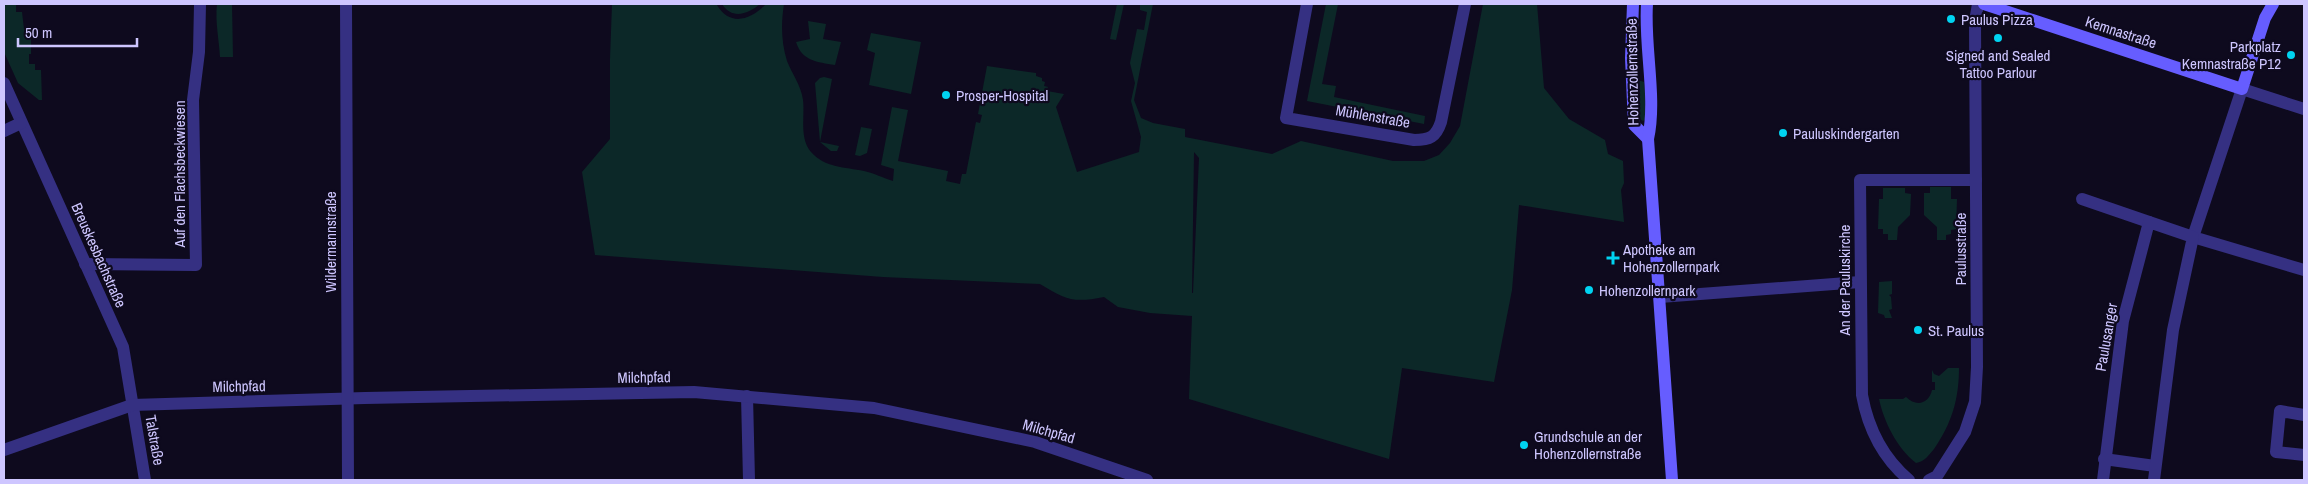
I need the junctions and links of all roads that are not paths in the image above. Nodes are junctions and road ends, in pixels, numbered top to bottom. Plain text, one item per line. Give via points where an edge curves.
1 (200, 4) edge
2 (346, 4) edge
3 (1307, 4) edge
4 (1465, 4) edge
5 (1633, 4) edge
6 (1647, 4) edge
7 (1978, 4) edge
8 (1984, 4) edge
9 (2273, 4) edge
10 (4, 83) edge
11 (2242, 89) junction
12 (2304, 109) edge
13 (21, 123) junction
14 (4, 131) edge
15 (1648, 139) junction
16 (1976, 180) junction
17 (2082, 199) dead end
18 (2150, 222) junction
19 (2193, 237) junction
20 (85, 264) junction
21 (2304, 270) edge
22 (1860, 282) junction
23 (1660, 297) junction
24 (747, 396) junction
25 (348, 398) junction
26 (132, 405) junction
27 (2304, 414) edge
28 (4, 450) edge
29 (2304, 454) edge
30 (2104, 459) junction
31 (2155, 466) junction
32 (145, 480) edge
33 (348, 480) edge
34 (749, 480) edge
35 (1146, 480) edge
36 (1672, 480) edge
37 (1909, 480) edge
38 (1929, 480) edge
39 (2103, 480) edge
40 (2154, 480) edge

1 - 20 street, Auf den Flachsbeckwiesen via 193,100 196,264
2 - 25 street, Wildermannstraße
3 - 4 street, Mühlenstraße via 1286,118 1414,140 1428,140 1437,133
5 - 15 main road, Hohenzollernstraße via 1634,125
6 - 15 main road, Hohenzollernstraße via 1652,122
7 - 16 street, Paulusstraße via 1974,21
8 - 11 main road, Kemnastraße
9 - 11 main road via 2265,18
10 - 13 street, Breuskesbachstraße
11 - 12 street, Kemnastraße
11 - 19 street
13 - 14 street
13 - 20 street, Breuskesbachstraße
15 - 23 main road, Hohenzollernstraße
16 - 22 street, An der Pauluskirche via 1860,180
16 - 38 street, Paulusstraße via 1975,402 1965,432 1937,476
17 - 18 street
18 - 19 street
18 - 30 street, Paulusanger via 2123,321
19 - 21 street
19 - 31 street via 2173,330
20 - 26 street, Breuskesbachstraße via 122,347
22 - 23 street
22 - 37 street, An der Pauluskirche via 1864,409 1869,425 1892,464
23 - 36 main road, Hohenzollernstraße
24 - 25 street, Milchpfad via 694,392
24 - 34 street
24 - 35 street, Milchpfad via 874,408 1035,442
25 - 26 street, Milchpfad
25 - 33 street, Wildermannstraße
26 - 28 street, Milchpfad
26 - 32 street, Talstraße
27 - 29 street via 2280,411 2276,452
30 - 31 street
30 - 39 street, Paulusanger
31 - 40 street

